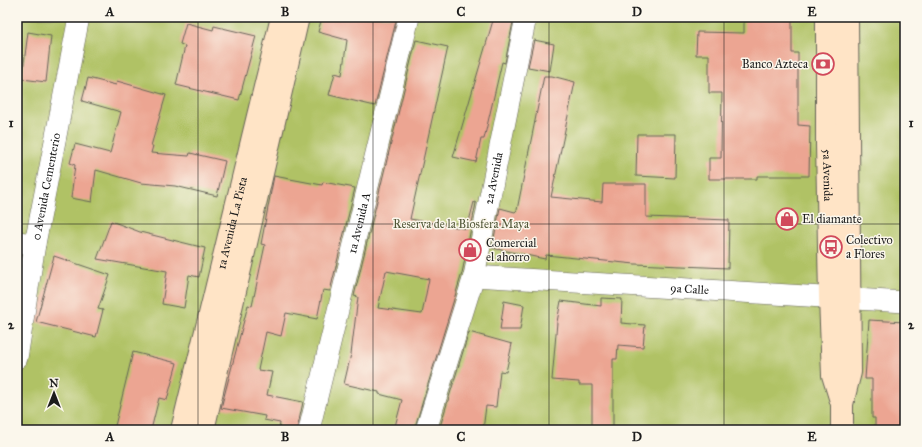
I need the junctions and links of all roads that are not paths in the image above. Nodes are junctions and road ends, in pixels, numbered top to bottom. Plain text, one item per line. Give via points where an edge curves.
1 (79, 17) edge
2 (288, 17) edge
3 (409, 17) edge
4 (526, 17) edge
5 (827, 17) edge
6 (847, 17) edge
7 (26, 243) edge
8 (474, 276) junction
9 (840, 299) junction
10 (905, 302) edge
11 (17, 358) edge
12 (182, 430) edge
13 (203, 430) edge
14 (309, 430) edge
15 (426, 430) edge
16 (842, 430) edge

1 - 7 street, 0 Avenida Cementerio
2 - 12 street, 1a Avenida La Pista
2 - 13 street, 1a Avenida La Pista
3 - 14 street, 1a Avenida A
4 - 8 street, 2a Avenida
5 - 9 street, 5a Avenida via 827,144
6 - 9 street, 5a Avenida
7 - 11 street, 0 Avenida Cementerio
8 - 9 street, 9a Calle
8 - 15 street, 2a Avenida
9 - 10 street, 9a Calle
9 - 16 street, 5a Avenida via 833,375 842,404

